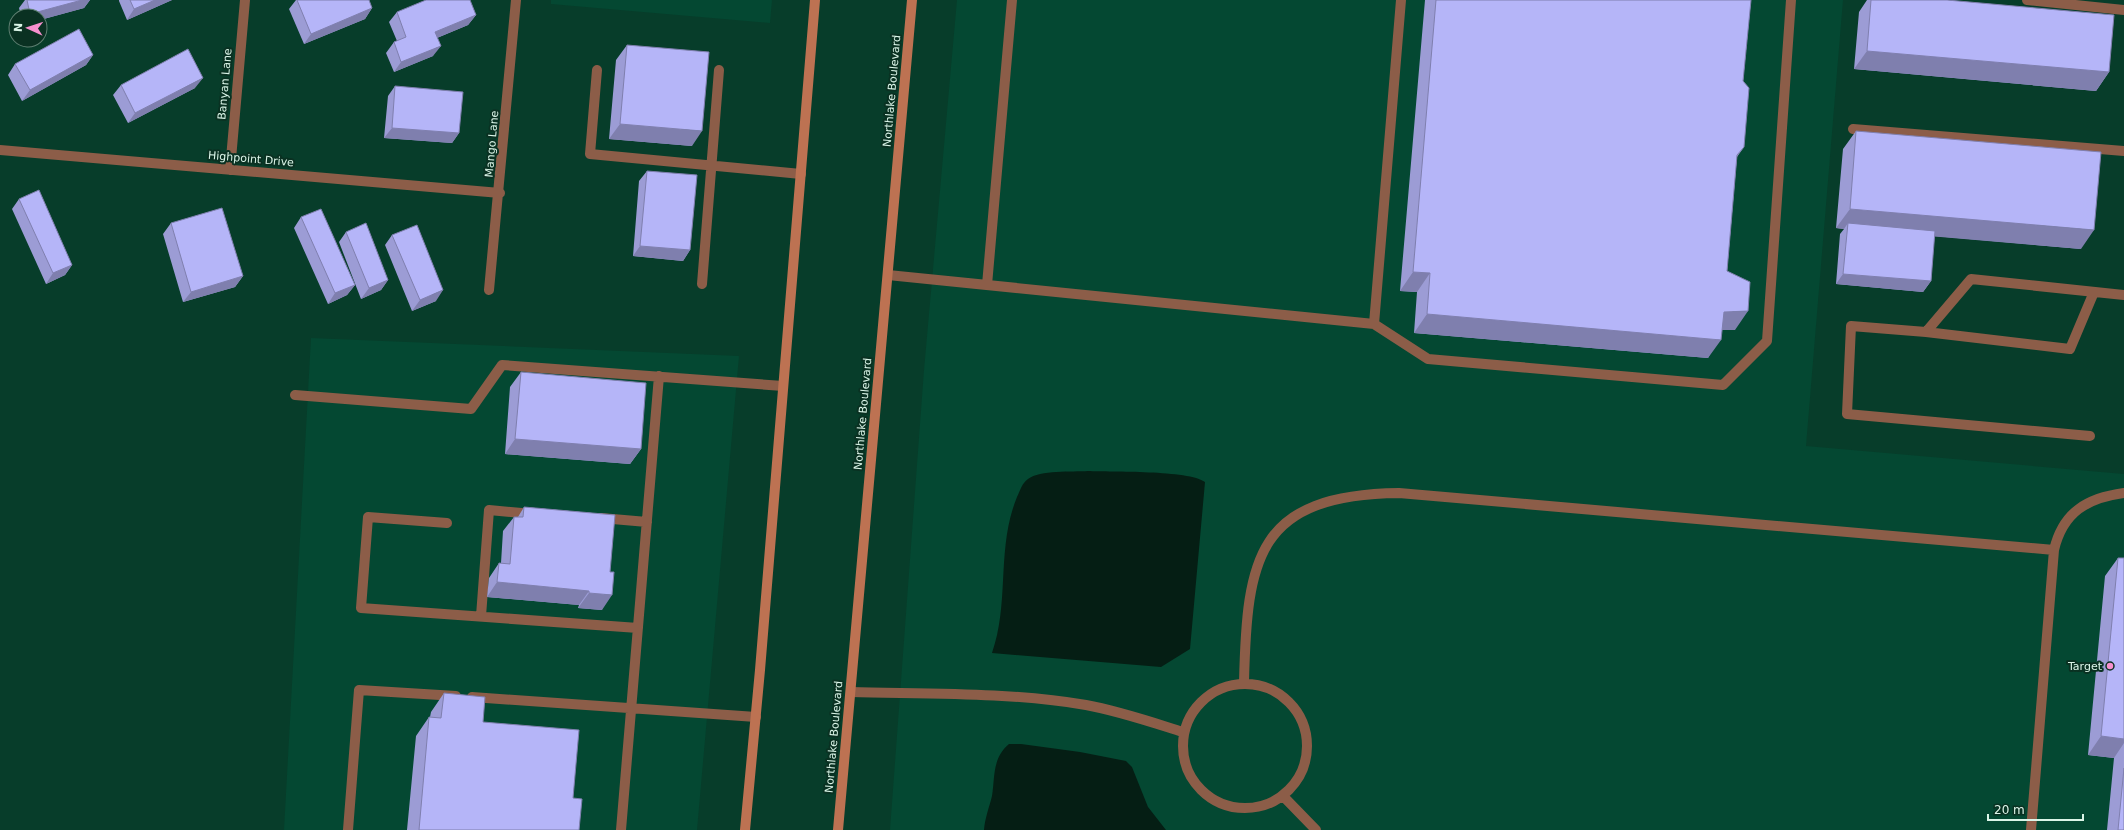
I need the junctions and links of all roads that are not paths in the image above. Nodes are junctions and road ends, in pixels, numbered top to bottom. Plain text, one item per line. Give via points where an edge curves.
1 (244, 0) edge
2 (516, 0) edge
3 (815, 0) edge
4 (912, 0) edge
5 (1012, 0) edge
6 (1401, 0) edge
7 (1791, 0) edge
8 (2026, 0) edge
9 (2124, 10) edge
10 (597, 70) dead end
11 (719, 70) dead end
12 (1853, 129) dead end
13 (0, 150) edge
14 (2124, 151) edge
15 (712, 166) junction
16 (230, 170) junction
17 (801, 174) junction
18 (500, 193) junction
19 (888, 275) junction
20 (702, 284) dead end
21 (987, 285) junction
22 (489, 290) dead end
23 (2094, 292) junction
24 (2124, 295) edge
25 (1374, 324) junction
26 (1926, 332) junction
27 (659, 376) junction
28 (783, 386) junction
29 (294, 395) dead end
30 (2090, 436) dead end
31 (2124, 493) edge
32 (544, 514) edge
33 (591, 518) edge
34 (647, 522) junction
35 (447, 523) dead end
36 (2054, 550) junction
37 (480, 616) junction
38 (638, 628) junction
39 (1244, 682) junction
40 (851, 692) junction
41 (632, 708) junction
42 (756, 717) junction
43 (1183, 732) junction
44 (1283, 796) junction
45 (348, 830) edge
46 (621, 830) edge
47 (745, 830) edge
48 (838, 830) edge
49 (1316, 830) edge
50 (2031, 830) edge

1 - 16 street, Banyan Lane
2 - 18 street, Mango Lane
3 - 17 main road
4 - 19 main road, Northlake Boulevard
5 - 21 street
6 - 25 street
7 - 25 street via 1767,340 1723,385 1428,359
8 - 9 street
10 - 15 street via 590,154
11 - 15 street
12 - 14 street
13 - 16 street, Highpoint Drive
15 - 17 street
15 - 20 street
16 - 18 street, Highpoint Drive
17 - 28 main road
18 - 22 street, Mango Lane
19 - 21 street
19 - 40 main road, Northlake Boulevard
21 - 25 street
23 - 24 street
23 - 26 street via 1971,279
23 - 26 street via 2070,349
26 - 30 street via 1851,326 1847,414
27 - 28 street
27 - 29 street via 502,365 471,409
27 - 34 street
28 - 42 main road
31 - 36 street via 2087,502 2078,509 2058,533
32 - 37 street via 489,510
33 - 34 street
34 - 38 street
35 - 37 street via 368,517 361,608
36 - 39 street via 1400,493 1369,494 1314,506 1293,516 1269,541 1252,585 1245,644
36 - 50 street
37 - 38 street
38 - 41 street
39 - 43 street via 1216,688 1195,706
39 - 44 street via 1271,688 1294,705 1306,730 1306,759 1295,785
40 - 43 street via 1049,700 1087,705
40 - 48 main road, Northlake Boulevard
41 - 42 street
41 - 45 street via 359,690
41 - 46 street
42 - 47 main road
43 - 44 street via 1183,760 1196,786 1218,803 1245,809 1273,802
44 - 49 street

